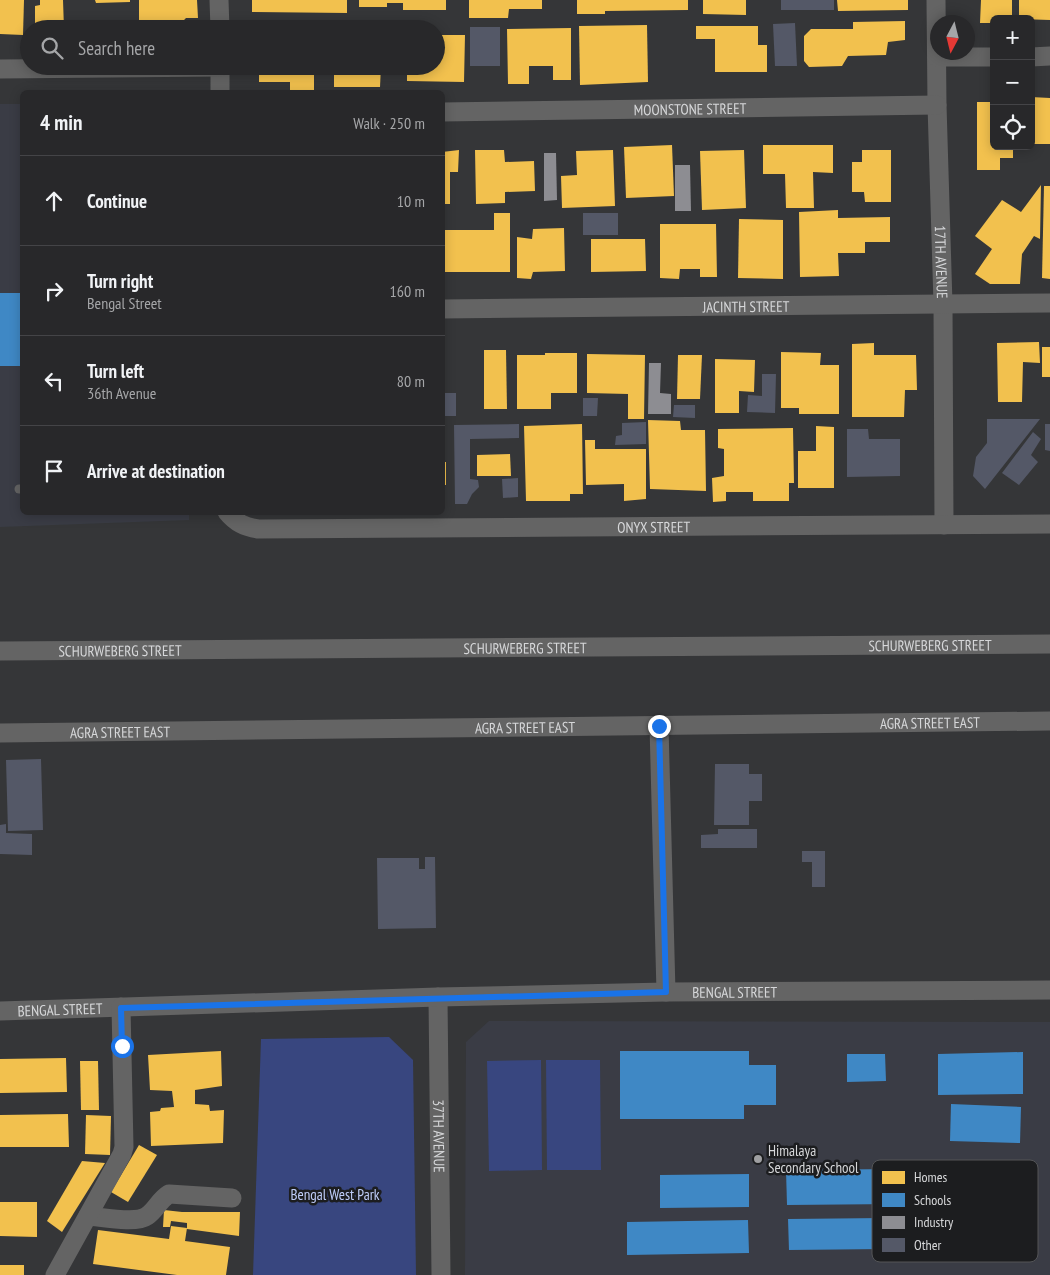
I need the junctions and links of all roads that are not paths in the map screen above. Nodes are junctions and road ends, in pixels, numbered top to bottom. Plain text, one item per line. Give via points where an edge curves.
1 (220, 0) edge
2 (936, 0) edge
3 (936, 15) edge
4 (220, 20) edge
5 (1035, 56) edge
6 (1050, 56) edge
7 (975, 57) edge
8 (990, 57) edge
9 (937, 60) edge
10 (0, 69) edge
11 (20, 69) edge
12 (220, 75) edge
13 (220, 90) edge
14 (937, 104) junction
15 (445, 112) edge
16 (1050, 303) edge
17 (943, 304) junction
18 (445, 309) edge
19 (229, 515) edge
20 (1050, 524) edge
21 (944, 525) junction
22 (1050, 644) edge
23 (0, 651) edge
24 (1050, 721) edge
25 (659, 726) junction
26 (0, 733) edge
27 (1050, 990) edge
28 (666, 992) junction
29 (438, 997) junction
30 (121, 1008) junction
31 (0, 1011) edge
32 (232, 1198) dead end
33 (88, 1216) junction
34 (55, 1275) edge
35 (441, 1275) edge

1 - 4 street
2 - 3 street, 17TH AVENUE
5 - 6 street
7 - 8 street
9 - 14 street, 17TH AVENUE
10 - 11 street
12 - 13 street
14 - 15 street, MOONSTONE STREET
14 - 17 street, 17TH AVENUE
16 - 17 street, JACINTH STREET
17 - 18 street, JACINTH STREET
17 - 21 street, 17TH AVENUE
19 - 21 street, ONYX STREET via 246,527 258,529
20 - 21 street, ONYX STREET
22 - 23 street, SCHURWEBERG STREET
24 - 25 street, AGRA STREET EAST
25 - 26 street, AGRA STREET EAST
25 - 28 street
27 - 28 street, BENGAL STREET
28 - 29 street, BENGAL STREET
29 - 30 street, BENGAL STREET
29 - 35 street, 37TH AVENUE
30 - 31 street, BENGAL STREET
30 - 33 street via 124,1147
32 - 33 street via 169,1194 148,1216 137,1220
33 - 34 street

